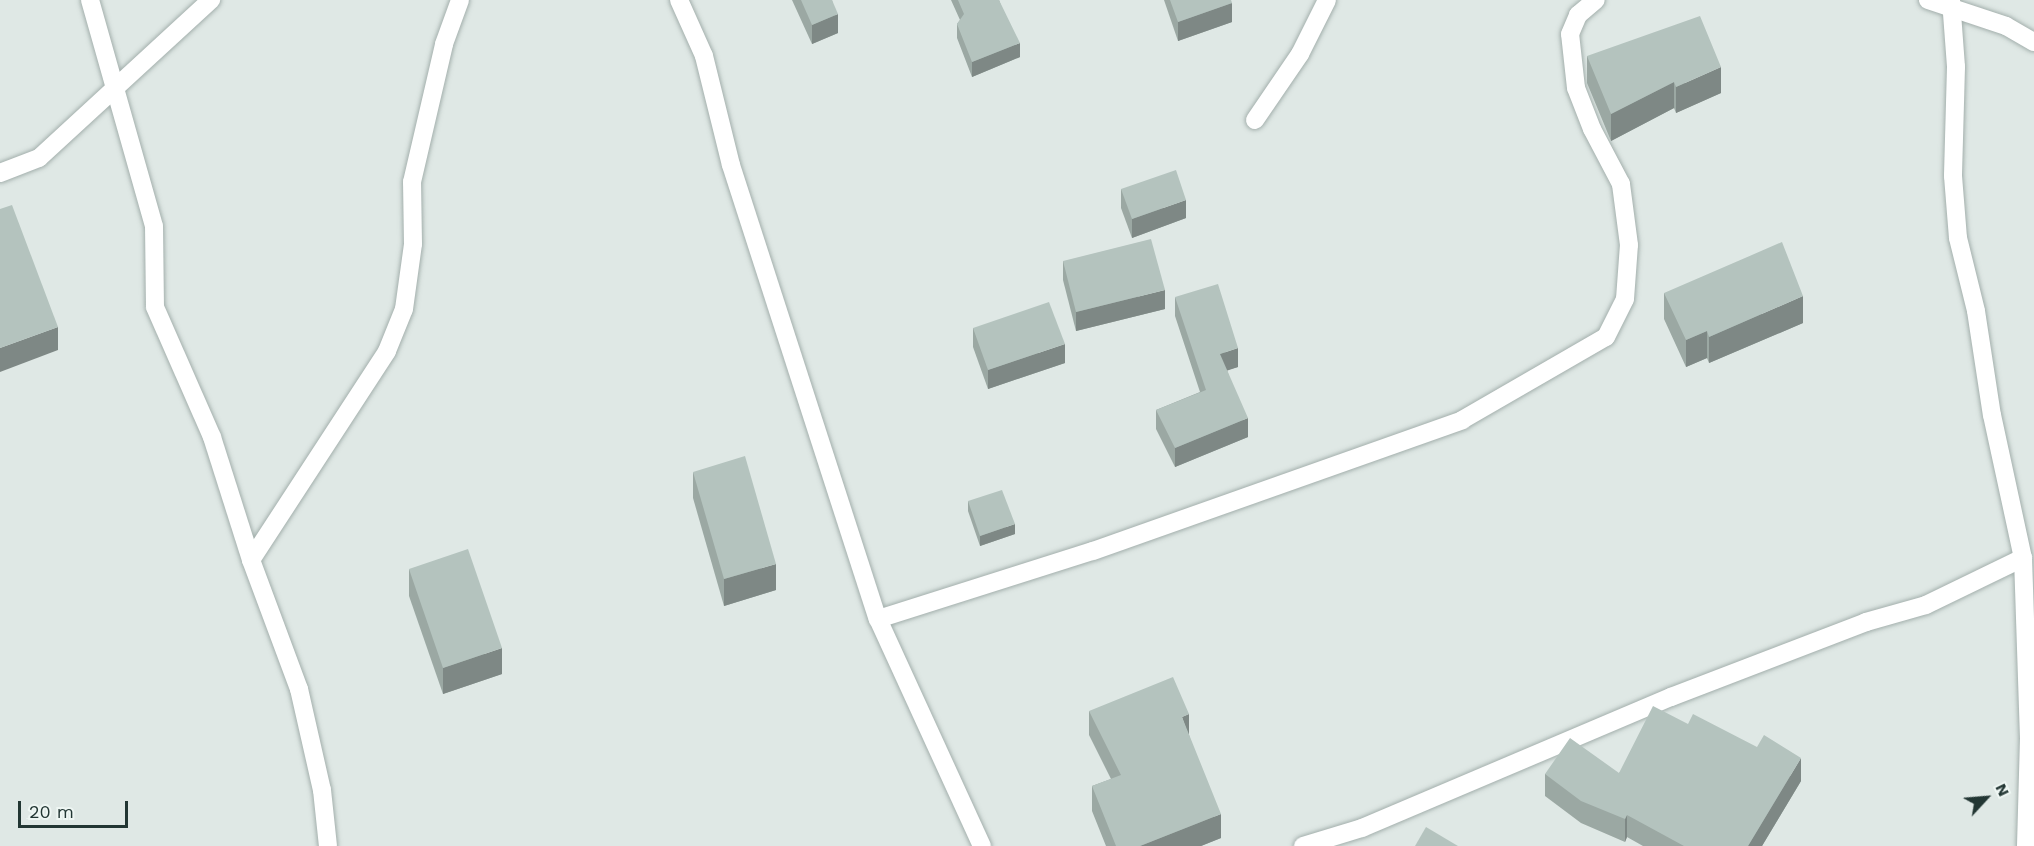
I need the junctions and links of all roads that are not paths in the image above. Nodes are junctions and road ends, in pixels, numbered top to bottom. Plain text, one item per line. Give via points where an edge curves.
1 (90, 0) edge
2 (211, 0) edge
3 (460, 0) edge
4 (679, 0) edge
5 (1327, 0) edge
6 (1596, 0) edge
7 (1928, 0) edge
8 (1951, 5) edge
9 (2034, 42) edge
10 (113, 92) junction
11 (1256, 120) dead end
12 (0, 172) edge
13 (2023, 558) junction
14 (251, 560) junction
15 (878, 620) junction
16 (328, 846) edge
17 (982, 846) edge
18 (1303, 846) edge
19 (2026, 846) edge

1 - 10 street
2 - 10 street
3 - 14 street via 444,44 412,182 413,244 404,309 387,351
4 - 15 street via 704,56 731,165
5 - 11 street via 1300,54
6 - 15 street via 1578,15 1570,34 1576,88 1621,184 1628,235 1625,299 1606,337 1462,420 1093,551
7 - 8 street
8 - 9 street via 2006,26
8 - 13 street via 1956,67 1953,176 1958,238 1976,311 1992,415
10 - 12 street via 39,158
10 - 14 street via 154,226 155,307 212,437
13 - 18 street via 1926,605 1866,622 1671,697 1362,828
13 - 19 street via 2029,738
14 - 16 street via 299,689 322,790
15 - 17 street

